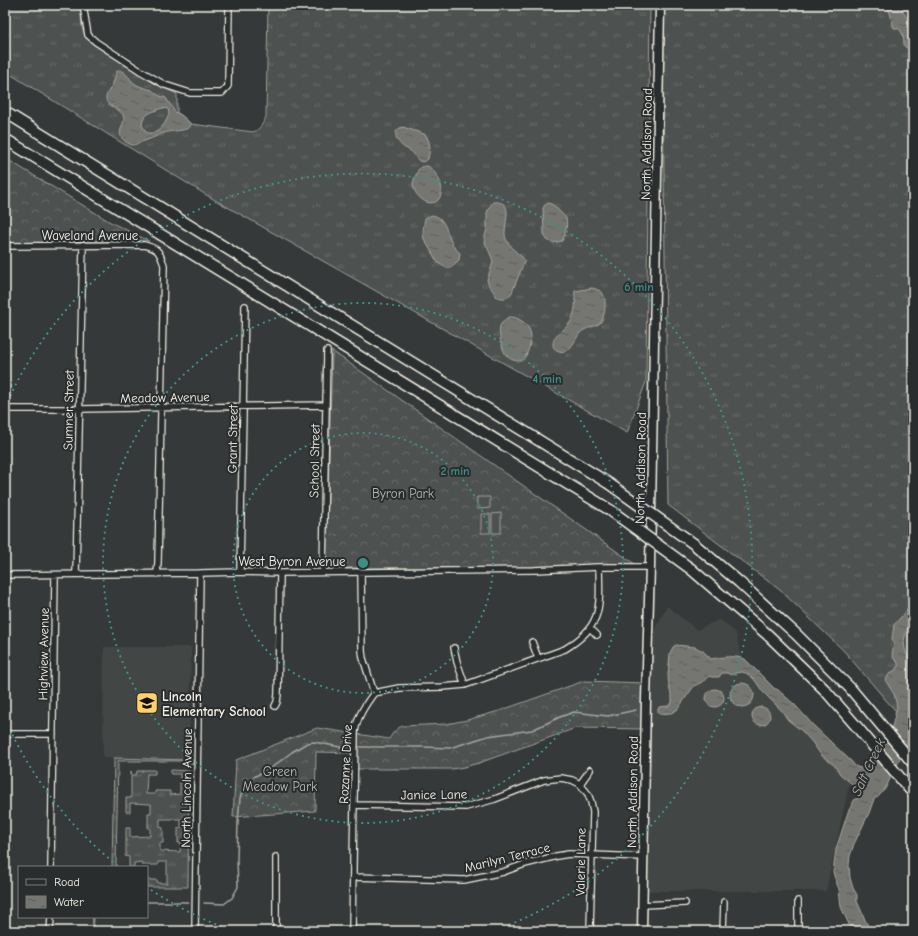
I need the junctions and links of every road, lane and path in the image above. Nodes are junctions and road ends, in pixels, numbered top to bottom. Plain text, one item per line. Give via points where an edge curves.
1 (85, 5) edge
2 (229, 5) edge
3 (660, 5) edge
4 (5, 112) edge
5 (5, 139) edge
6 (82, 245) junction
7 (5, 246) edge
8 (245, 306) dead end
9 (327, 351) dead end
10 (326, 405) junction
11 (244, 406) junction
12 (162, 408) junction
13 (5, 409) edge
14 (79, 409) junction
15 (650, 566) junction
16 (599, 567) junction
17 (240, 572) junction
18 (280, 572) junction
19 (323, 572) junction
20 (361, 572) junction
21 (200, 573) junction
22 (76, 574) junction
23 (157, 574) junction
24 (5, 575) edge
25 (55, 575) junction
26 (590, 628) junction
27 (597, 635) dead end
28 (532, 642) dead end
29 (454, 648) dead end
30 (538, 658) junction
31 (465, 685) junction
32 (374, 693) junction
33 (275, 706) dead end
34 (5, 734) edge
35 (53, 734) junction
36 (913, 763) edge
37 (590, 770) dead end
38 (580, 784) junction
39 (911, 790) edge
40 (354, 805) junction
41 (591, 854) junction
42 (276, 857) dead end
43 (643, 857) junction
44 (51, 866) edge
45 (353, 877) junction
46 (724, 902) dead end
47 (798, 902) dead end
48 (685, 903) dead end
49 (642, 905) junction
50 (50, 918) edge
51 (50, 931) edge
52 (195, 931) edge
53 (276, 931) edge
54 (352, 931) edge
55 (590, 931) edge
56 (642, 931) edge
57 (723, 931) edge
58 (798, 931) edge

1 - 2 street via 88,35 139,70 166,85 190,93 222,93 228,86
3 - 15 street, North Addison Road
4 - 36 highway, bridge via 608,483 694,544 796,634 850,688
5 - 39 highway, bridge via 610,510 691,569 768,635 824,689
6 - 7 street, Waveland Avenue
6 - 12 street, Waveland Avenue via 144,245 155,248 160,254 164,265
6 - 14 street, Sumner Street
8 - 11 street, Grant Street
9 - 10 street, School Street
10 - 11 street, Meadow Avenue
10 - 19 street, School Street
11 - 12 street, Meadow Avenue
11 - 17 street, Grant Street
12 - 14 street, Meadow Avenue
12 - 23 street
13 - 14 street, Meadow Avenue
14 - 22 street, Sumner Street
15 - 16 street, West Byron Avenue
15 - 43 street, North Addison Road
16 - 20 street, West Byron Avenue
16 - 26 street via 599,607
17 - 18 street, West Byron Avenue
17 - 21 street, West Byron Avenue
18 - 19 street, West Byron Avenue
18 - 33 street via 278,694
19 - 20 street, West Byron Avenue
20 - 32 street via 362,652
21 - 23 street, West Byron Avenue
21 - 52 street, North Lincoln Avenue
22 - 23 street, West Byron Avenue
22 - 25 street, West Byron Avenue
24 - 25 street, West Byron Avenue
25 - 35 street, Highview Avenue
26 - 27 street
26 - 30 street via 565,649
28 - 30 street
29 - 31 street
30 - 31 street
31 - 32 street via 399,688
32 - 40 street, Rozanne Drive via 356,725
34 - 35 street
35 - 44 street, Highview Avenue
37 - 38 street
38 - 40 street, Janice Lane via 572,780 551,778 466,807
38 - 41 street, Valerie Lane via 588,794 593,812
40 - 45 street, Rozanne Drive
41 - 43 street, Marilyn Terrace
41 - 45 street, Marilyn Terrace via 546,858 503,872 470,879
41 - 55 street, Valerie Lane
42 - 53 street
43 - 49 street, North Addison Road
45 - 54 street, Rozanne Drive
46 - 57 street
47 - 58 street
48 - 49 street
49 - 56 street, North Addison Road
50 - 51 street

